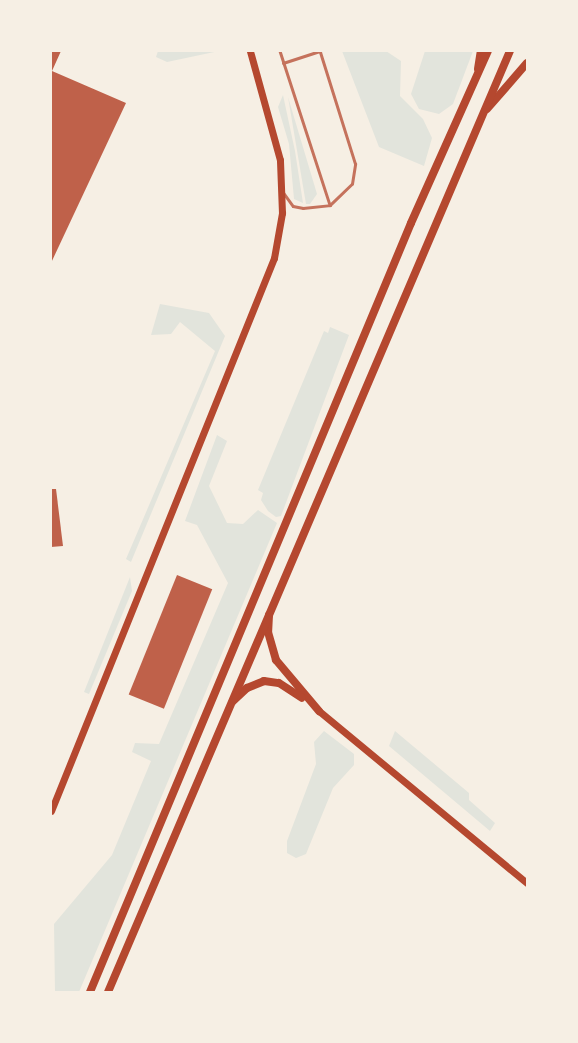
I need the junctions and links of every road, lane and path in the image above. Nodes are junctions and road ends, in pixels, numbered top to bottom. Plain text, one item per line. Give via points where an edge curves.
1 (250, 51) edge
2 (280, 51) edge
3 (481, 51) edge
4 (488, 51) edge
5 (510, 51) edge
6 (320, 52) edge
7 (283, 63) junction
8 (527, 63) edge
9 (478, 75) junction
10 (483, 114) junction
11 (282, 191) junction
12 (330, 205) junction
13 (270, 609) junction
14 (228, 706) junction
15 (319, 711) junction
16 (51, 811) edge
17 (527, 883) edge
18 (90, 992) edge
19 (108, 992) edge

1 - 11 main road via 278,138
2 - 7 lane
3 - 9 main road
4 - 9 main road
5 - 10 main road
6 - 7 lane
6 - 12 lane via 355,164 352,184
7 - 12 lane
8 - 10 main road
9 - 18 main road
10 - 13 main road
11 - 12 lane via 293,206
11 - 16 main road via 280,234 260,300
13 - 14 main road
13 - 15 main road via 268,632 276,660
14 - 15 main road via 247,688 270,681 288,687
14 - 19 main road
15 - 17 main road

